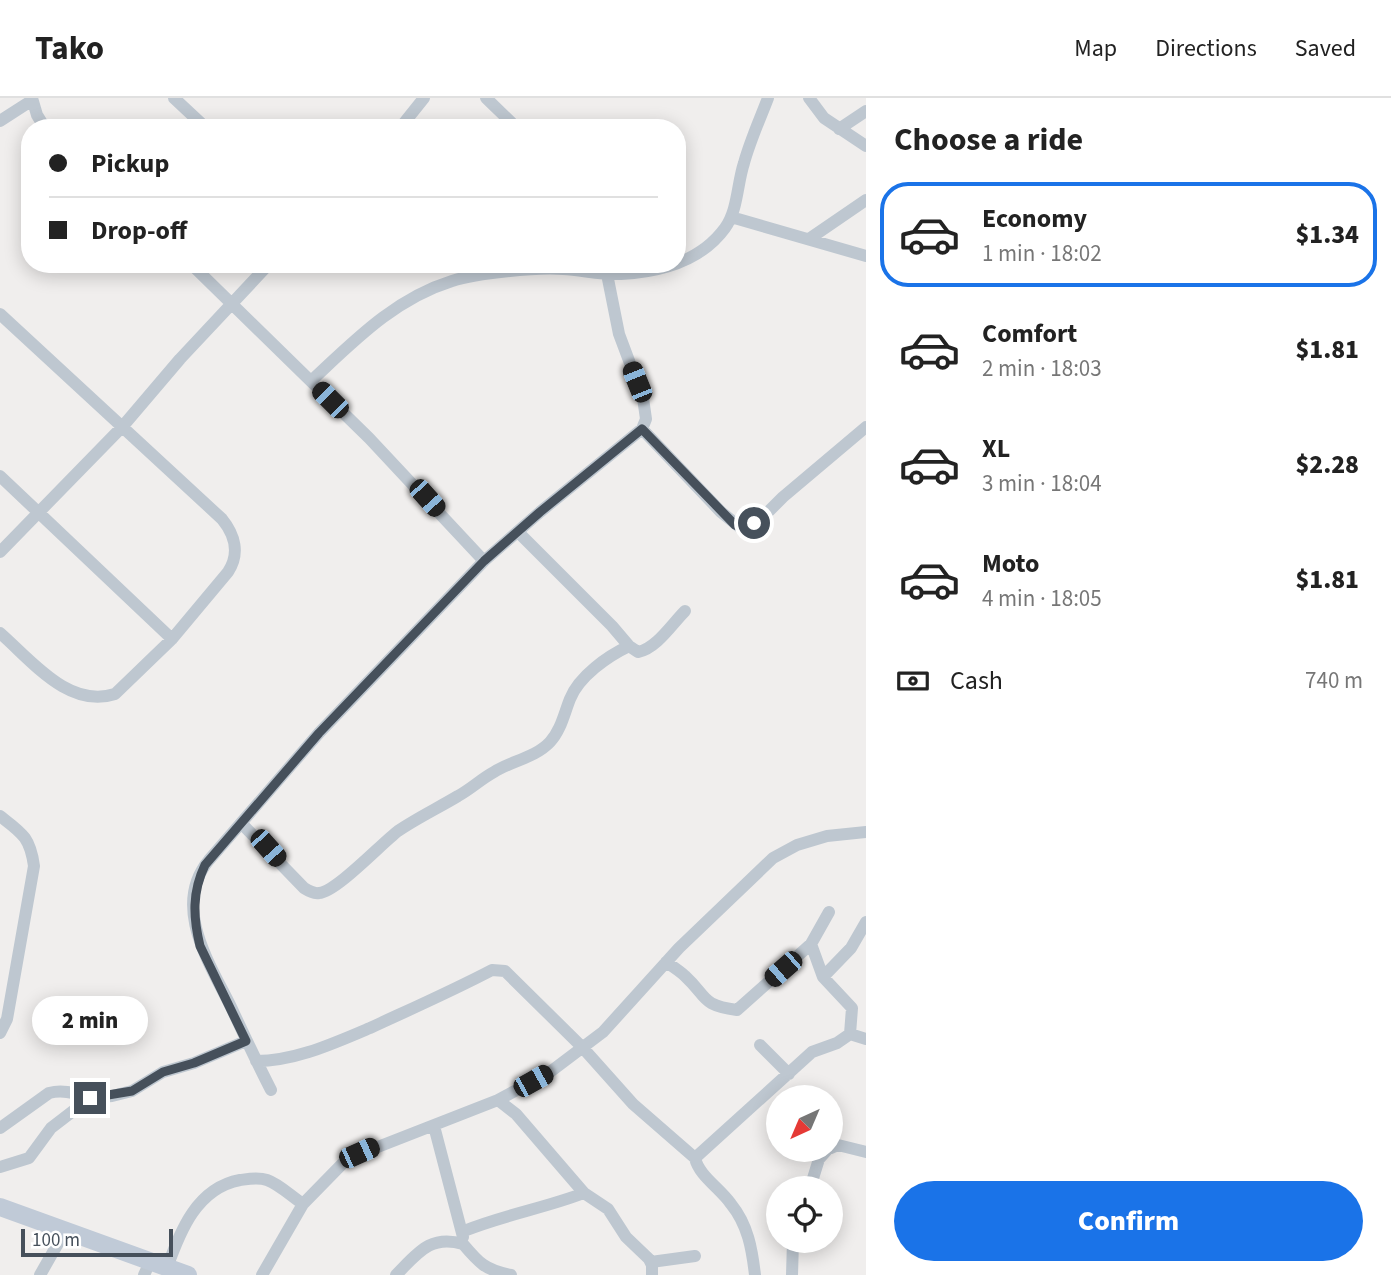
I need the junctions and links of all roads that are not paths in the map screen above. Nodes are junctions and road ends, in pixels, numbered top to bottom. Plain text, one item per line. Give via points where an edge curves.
1 (174, 98) edge
2 (424, 98) edge
3 (486, 98) edge
4 (809, 98) edge
5 (32, 99) edge
6 (766, 99) edge
7 (866, 111) edge
8 (41, 119) edge
9 (196, 119) edge
10 (408, 119) edge
11 (508, 119) edge
12 (0, 121) edge
13 (839, 128) junction
14 (866, 146) edge
15 (866, 200) edge
16 (731, 217) junction
17 (809, 239) junction
18 (866, 256) edge
19 (686, 259) edge
20 (200, 273) edge
21 (260, 273) edge
22 (503, 273) edge
23 (607, 273) edge
24 (231, 304) junction
25 (0, 314) edge
26 (312, 381) junction
27 (123, 426) junction
28 (866, 427) edge
29 (642, 429) junction
30 (0, 476) edge
31 (39, 513) junction
32 (517, 532) junction
33 (0, 552) edge
34 (484, 561) junction
35 (684, 611) dead end
36 (0, 634) edge
37 (172, 639) junction
38 (629, 646) junction
39 (0, 816) edge
40 (243, 824) junction
41 (866, 832) edge
42 (829, 912) dead end
43 (866, 922) edge
44 (811, 944) junction
45 (666, 962) junction
46 (824, 977) junction
47 (0, 1033) edge
48 (850, 1034) junction
49 (866, 1039) edge
50 (246, 1041) junction
51 (760, 1045) dead end
52 (583, 1048) junction
53 (256, 1061) junction
54 (789, 1074) junction
55 (271, 1090) dead end
56 (90, 1098) junction
57 (498, 1100) junction
58 (434, 1126) junction
59 (0, 1128) edge
60 (844, 1146) edge
61 (866, 1152) edge
62 (695, 1158) junction
63 (0, 1167) edge
64 (584, 1193) junction
65 (303, 1204) junction
66 (0, 1207) edge
67 (65, 1231) junction
68 (463, 1238) junction
69 (793, 1253) edge
70 (695, 1256) dead end
71 (154, 1268) edge
72 (651, 1269) edge
73 (40, 1275) edge
74 (188, 1275) edge
75 (262, 1275) edge
76 (396, 1275) edge
77 (511, 1275) edge
78 (755, 1275) edge
79 (792, 1275) edge

1 - 9 street
2 - 10 street
3 - 11 street
4 - 13 street via 820,114
5 - 8 street
5 - 12 street
6 - 16 street
7 - 13 street
13 - 14 street
15 - 17 street
16 - 17 street
16 - 19 street via 714,240
17 - 18 street
20 - 24 street
21 - 24 street
22 - 26 street via 455,279 431,288 382,316
23 - 29 street via 619,334 643,398 646,419
24 - 26 street
24 - 27 street
25 - 27 street
26 - 34 street
27 - 31 street
27 - 37 street via 222,519 234,541 231,567
28 - 29 street via 763,517 741,528
29 - 32 street
30 - 31 street
31 - 33 street
31 - 37 street
32 - 34 street
32 - 38 street
34 - 40 street via 319,733
35 - 38 street via 648,648 638,652
36 - 37 street via 62,687 88,698 115,694
38 - 40 street via 578,684 561,726 545,746 492,772 400,830 327,891 318,894 304,888
39 - 47 street via 26,836 34,866 7,1019
40 - 50 street via 205,865 195,892 194,916 200,946
41 - 45 street via 827,836 773,858
42 - 44 street
43 - 46 street via 851,948
44 - 45 street via 737,1010 704,999 686,976
44 - 46 street
45 - 52 street
46 - 48 street via 852,1008
48 - 49 street
48 - 54 street via 813,1052
50 - 53 street
50 - 56 street via 163,1072 132,1091
51 - 54 street
52 - 53 street via 509,973 499,969 345,1038 303,1053
52 - 57 street
52 - 62 street via 633,1104
53 - 55 street
54 - 62 street
56 - 59 street via 70,1092 49,1093
56 - 63 street via 51,1128 29,1158
57 - 58 street
57 - 64 street via 525,1124
58 - 65 street via 346,1159
58 - 68 street
60 - 61 street
62 - 78 street via 697,1168 719,1188 745,1225
64 - 68 street via 489,1221
64 - 72 street via 608,1209
65 - 71 street via 267,1180 250,1178 219,1187 197,1205
65 - 75 street
66 - 67 street
67 - 71 street
67 - 73 street
68 - 76 street via 429,1244
68 - 77 street via 488,1270
69 - 79 street
70 - 72 street
71 - 74 street

